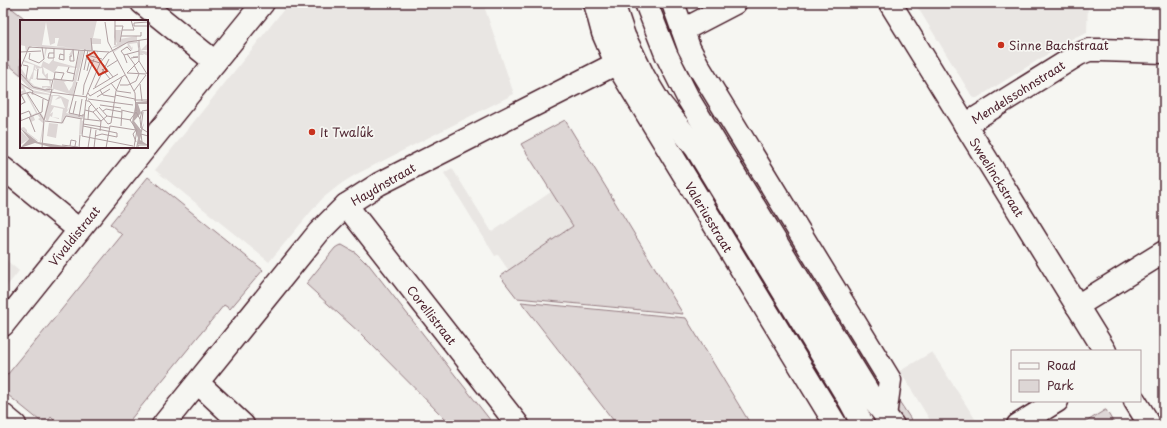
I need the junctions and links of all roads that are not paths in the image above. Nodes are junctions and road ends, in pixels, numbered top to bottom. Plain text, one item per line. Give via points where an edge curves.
1 (142, 3) edge
2 (262, 3) edge
3 (595, 3) edge
4 (613, 3) edge
5 (646, 3) edge
6 (673, 3) edge
7 (735, 3) edge
8 (890, 3) edge
9 (683, 30) junction
10 (1164, 52) edge
11 (624, 59) junction
12 (215, 62) junction
13 (644, 77) junction
14 (678, 78) junction
15 (965, 125) junction
16 (148, 145) edge
17 (145, 148) edge
18 (3, 168) edge
19 (346, 205) junction
20 (79, 230) junction
21 (1164, 252) edge
22 (1077, 306) junction
23 (3, 325) edge
24 (1104, 350) edge
25 (198, 383) junction
26 (1055, 402) edge
27 (1136, 402) edge
28 (3, 415) edge
29 (889, 420) edge
30 (15, 425) edge
31 (163, 425) edge
32 (243, 425) edge
33 (518, 425) edge
34 (836, 425) edge
35 (863, 425) edge
36 (1018, 425) edge
37 (1150, 425) edge

1 - 12 street
2 - 12 street, Vivaldistraat
3 - 11 street, Valeriusstraat via 604,33
4 - 11 street, Valeriusstraat via 624,36
5 - 14 street
6 - 9 street
7 - 9 street
8 - 15 street, Sweelinckstraat
9 - 29 street via 700,70 890,380
10 - 15 street, Mendelssohnstraat via 1089,50
11 - 13 street, Valeriusstraat
11 - 19 street, Haydnstraat via 379,184
11 - 34 street, Valeriusstraat
12 - 16 street, Vivaldistraat
13 - 14 street, Valeriusstraat via 654,87 665,91 675,87
13 - 35 street, Valeriusstraat via 664,108 696,148
14 - 29 street via 865,387
15 - 22 street, Sweelinckstraat
17 - 20 street, Vivaldistraat
18 - 20 street
19 - 25 street, Haydnstraat via 319,232
19 - 33 street, Corellistraat
20 - 23 street, Vivaldistraat
21 - 22 street
22 - 24 street, Sweelinckstraat
25 - 31 street, Haydnstraat
25 - 32 street
26 - 36 street
27 - 37 street
28 - 30 street

